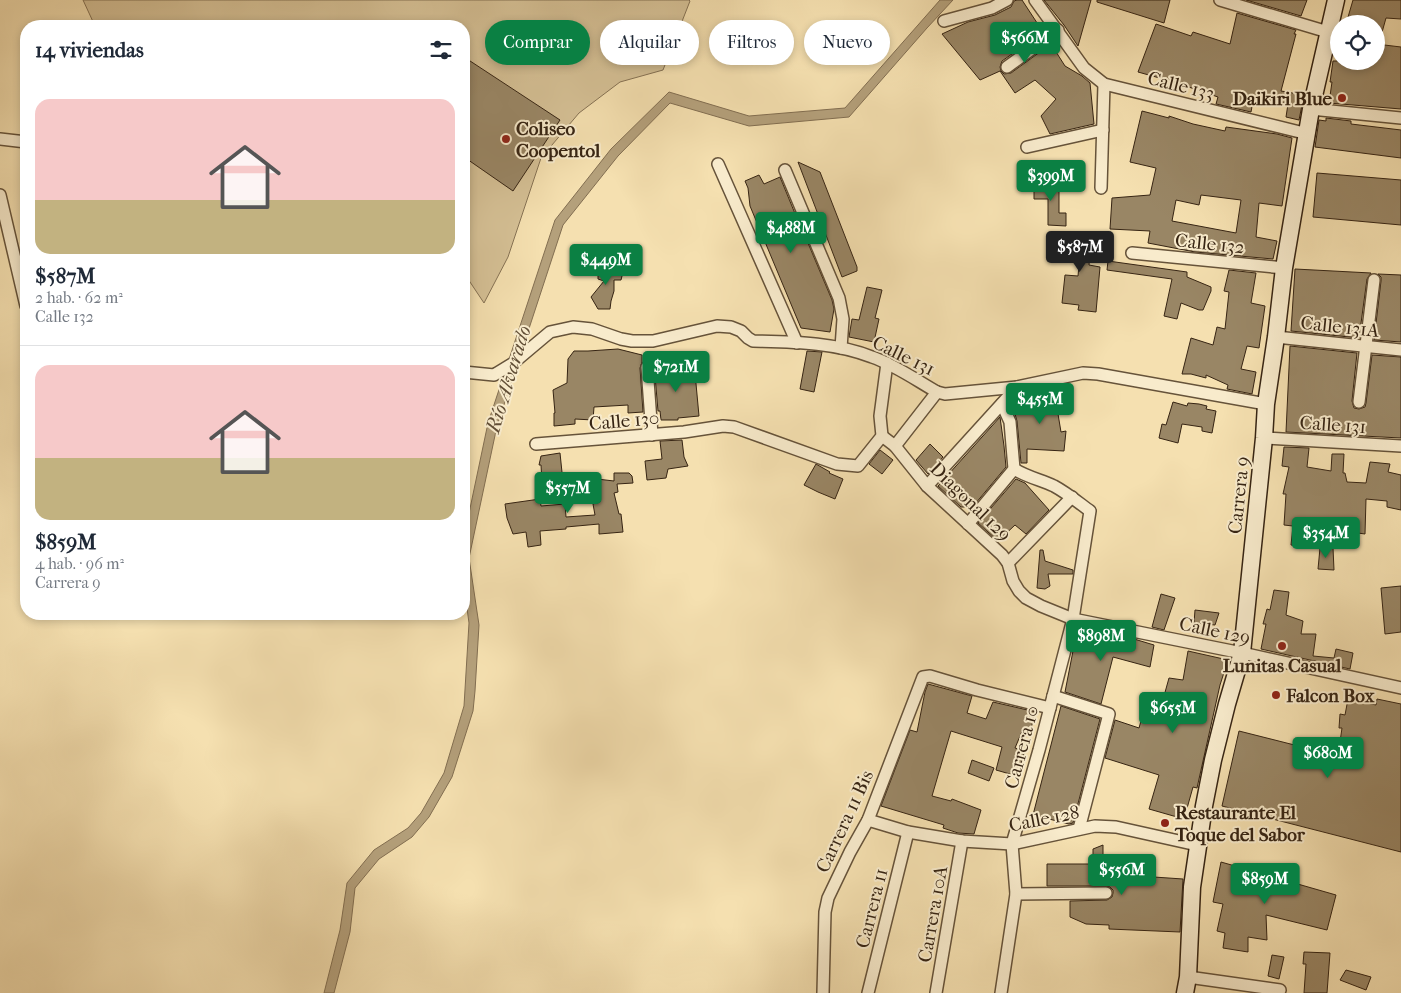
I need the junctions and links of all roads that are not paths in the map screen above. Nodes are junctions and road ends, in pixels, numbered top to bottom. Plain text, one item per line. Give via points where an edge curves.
1 (1007, 0) edge
2 (1035, 0) edge
3 (1220, 0) edge
4 (1336, 0) edge
5 (944, 21) dead end
6 (1058, 30) junction
7 (1328, 32) junction
8 (1007, 67) dead end
9 (1104, 84) junction
10 (1312, 110) junction
11 (1401, 118) edge
12 (1103, 130) junction
13 (1308, 134) junction
14 (0, 139) edge
15 (20, 141) edge
16 (1027, 147) dead end
17 (718, 164) dead end
18 (785, 170) dead end
19 (1101, 188) dead end
20 (0, 195) edge
21 (1132, 253) dead end
22 (1284, 268) junction
23 (20, 280) edge
24 (1374, 280) dead end
25 (1276, 337) junction
26 (797, 343) junction
27 (1365, 346) junction
28 (841, 348) junction
29 (1401, 350) edge
30 (887, 363) junction
31 (647, 367) dead end
32 (470, 373) edge
33 (1017, 387) junction
34 (937, 392) junction
35 (1359, 402) dead end
36 (1002, 404) junction
37 (1266, 404) junction
38 (652, 435) junction
39 (882, 436) junction
40 (1264, 438) junction
41 (536, 444) dead end
42 (895, 446) junction
43 (1401, 446) edge
44 (1014, 469) junction
45 (928, 486) junction
46 (1072, 497) junction
47 (968, 524) junction
48 (1008, 563) junction
49 (1026, 598) joint
50 (1073, 619) junction
51 (1242, 653) junction
52 (1401, 688) edge
53 (1053, 696) junction
54 (1050, 708) junction
55 (868, 820) junction
56 (1079, 829) junction
57 (908, 832) junction
58 (962, 841) junction
59 (1012, 844) junction
60 (1198, 845) junction
61 (1016, 894) junction
62 (1106, 894) dead end
63 (1187, 985) edge
64 (1280, 990) dead end
65 (823, 993) edge
66 (868, 993) edge
67 (936, 993) edge
68 (1001, 993) edge

1 - 5 street via 992,8
2 - 6 street
3 - 7 street
4 - 7 street, Carrera 9
6 - 8 street
6 - 9 street via 1084,68
7 - 10 street, Carrera 9
9 - 12 street
9 - 13 street, Calle 133
10 - 11 street
10 - 13 street, Carrera 9
12 - 16 street
12 - 19 street
13 - 22 street, Carrera 9
14 - 15 street
17 - 26 street
18 - 28 street via 839,298 843,319
20 - 23 street
21 - 22 street, Calle 132
22 - 25 street, Carrera 9
24 - 27 street
25 - 27 street, Calle 131A
25 - 37 street, Carrera 9
26 - 28 street, Calle 131
26 - 32 street, Calle 131 via 753,341 730,327 718,326 653,341 632,341 573,327 550,332 494,375
27 - 29 street, Calle 131A
27 - 35 street
28 - 30 street, Calle 131
30 - 34 street, Calle 131
30 - 39 street via 880,416
31 - 38 street
33 - 34 street, Calle 131
33 - 36 street
33 - 37 street, Calle 131 via 1083,373 1098,374
34 - 42 street
36 - 44 street via 1010,422
36 - 45 street
37 - 40 street, Carrera 9
38 - 39 street, Calle 130 via 723,426 837,464 858,466
38 - 41 street, Calle 130
39 - 42 street, Diagonal 129
40 - 43 street, Calle 131
40 - 51 street, Carrera 9
42 - 45 street, Diagonal 129
44 - 46 street
44 - 47 street
45 - 47 street, Diagonal 129
46 - 48 street
46 - 50 street, Carrera 10 via 1090,511
47 - 48 street, Diagonal 129
48 - 49 street, Diagonal 129 via 1013,581
49 - 50 street, Calle 129
50 - 51 street, Calle 129
50 - 53 street, Carrera 10
51 - 52 street, Calle 129
51 - 60 street, Carrera 9 via 1213,760
53 - 54 street, Carrera 10
53 - 56 street via 1109,714
54 - 55 street, Carrera 11 Bis via 930,676 923,677
54 - 59 street, Carrera 10
55 - 57 street, Calle 128
55 - 65 street, Carrera 11 Bis via 828,898
56 - 59 street, Calle 128
56 - 60 street, Calle 128 via 1116,826
57 - 58 street, Calle 128
57 - 66 street, Carrera 11
58 - 59 street, Calle 128
58 - 67 street, Carrera 10A
59 - 61 street, Carrera 10
60 - 63 street, Carrera 9 via 1192,887
61 - 62 street
61 - 68 street, Carrera 10
63 - 64 street

